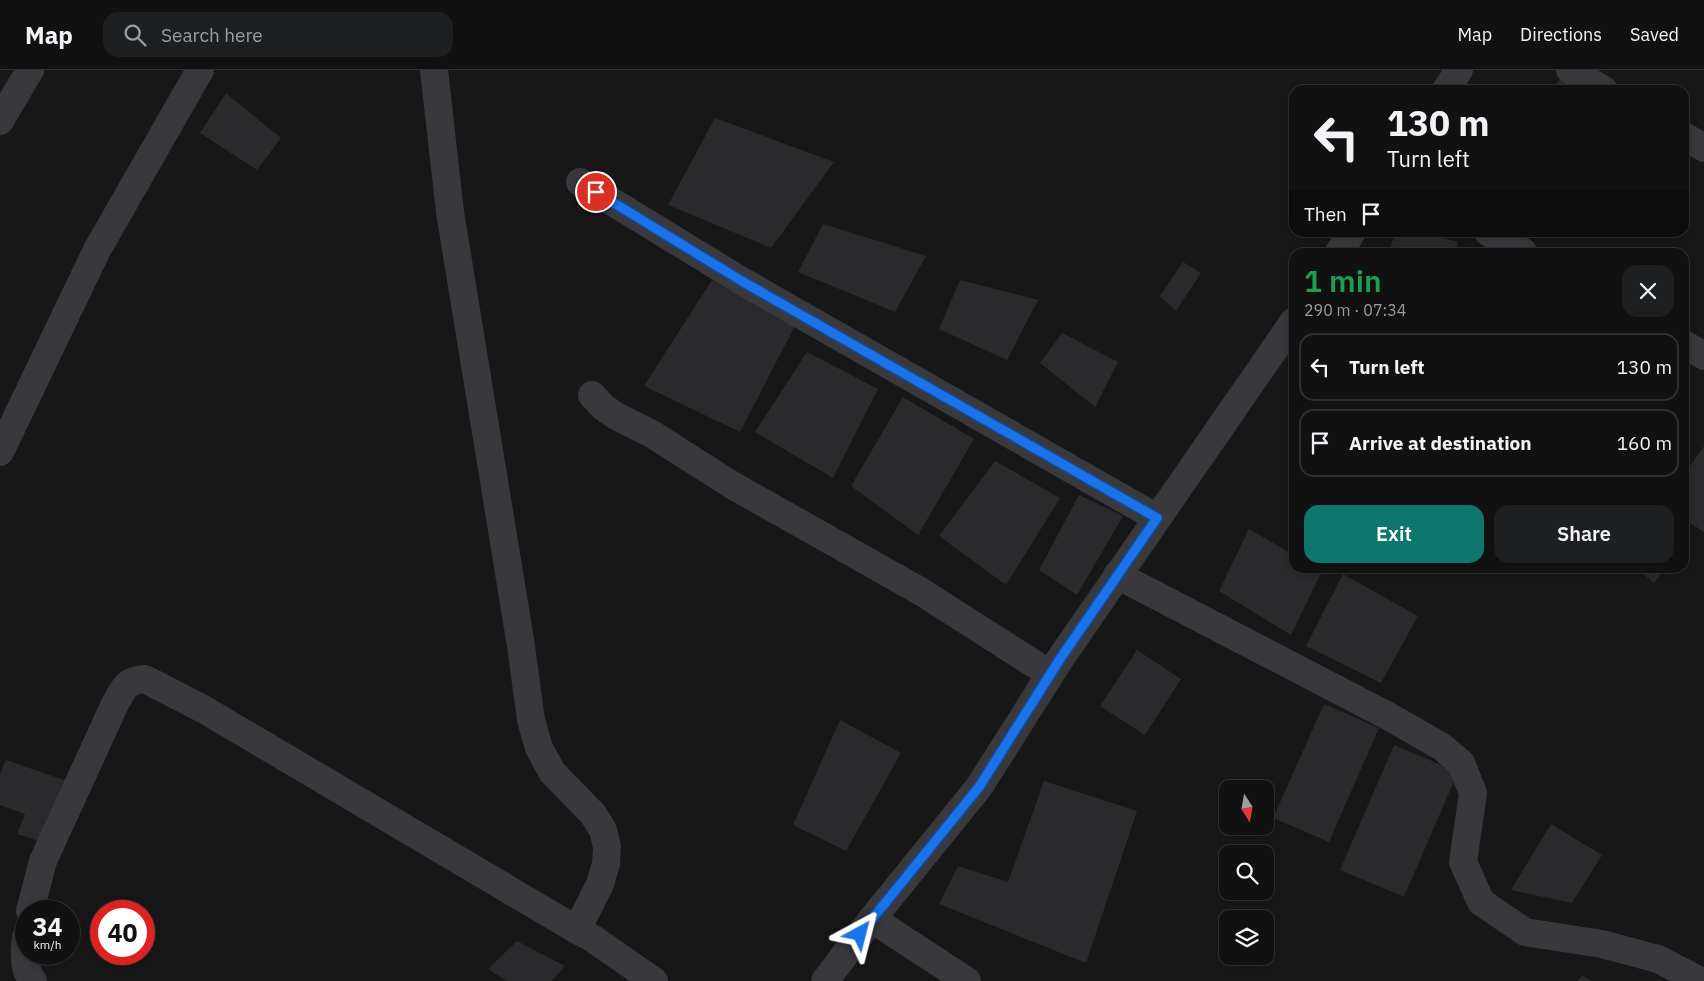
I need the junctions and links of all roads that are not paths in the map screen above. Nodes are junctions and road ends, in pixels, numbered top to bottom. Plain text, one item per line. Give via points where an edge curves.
1 (30, 70) edge
2 (200, 70) edge
3 (434, 70) edge
4 (1460, 70) edge
5 (1570, 70) edge
6 (1450, 85) edge
7 (1596, 85) edge
8 (0, 121) edge
9 (1689, 139) edge
10 (1704, 148) edge
11 (580, 182) dead end
12 (1349, 237) edge
13 (1497, 237) edge
14 (1342, 248) edge
15 (1516, 248) edge
16 (1289, 328) edge
17 (1689, 347) edge
18 (1704, 356) edge
19 (592, 395) dead end
20 (0, 452) edge
21 (1157, 518) junction
22 (1117, 575) junction
23 (1050, 674) junction
24 (33, 900) edge
25 (872, 919) junction
26 (577, 930) junction
27 (26, 965) edge
28 (34, 981) edge
29 (654, 981) edge
30 (825, 981) edge
31 (967, 981) edge
32 (1700, 981) edge

1 - 8 street
2 - 20 street via 97,250
3 - 26 street via 450,212 531,720 539,748 552,772 593,814 608,846 600,884
4 - 6 street
5 - 7 street
9 - 10 street
11 - 21 street via 740,280
12 - 14 street
13 - 15 street
16 - 21 street
17 - 18 street
19 - 23 street via 616,416 920,591
21 - 22 street
22 - 23 street
22 - 32 street via 1390,717 1442,747 1461,764 1473,793 1463,862 1481,902 1488,907 1525,932 1602,944 1658,960
23 - 25 street via 979,787
24 - 26 street via 43,861 114,706 128,684 145,679 205,710
25 - 30 street
25 - 31 street
26 - 29 street
27 - 28 street

